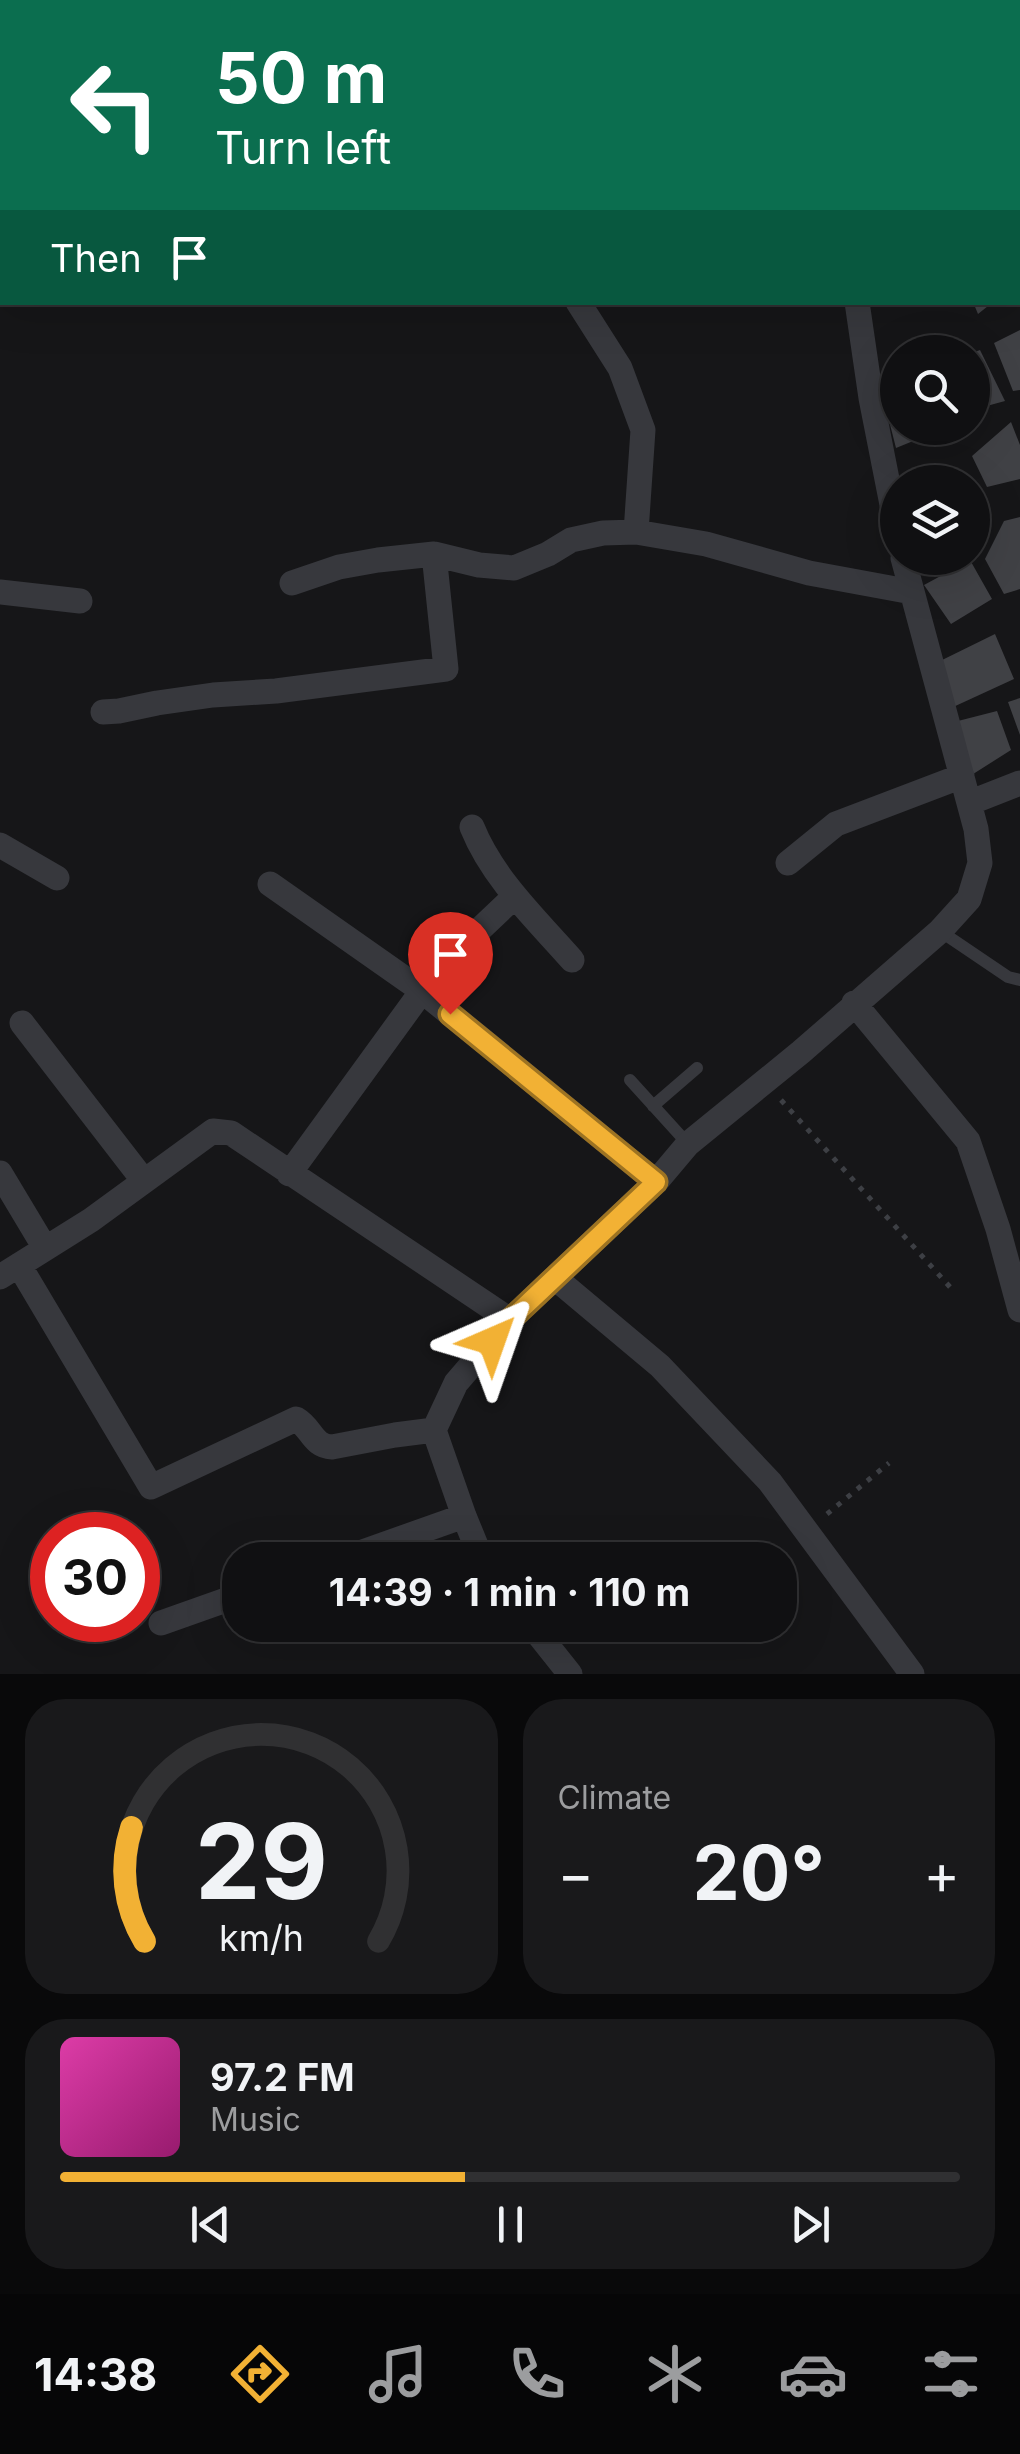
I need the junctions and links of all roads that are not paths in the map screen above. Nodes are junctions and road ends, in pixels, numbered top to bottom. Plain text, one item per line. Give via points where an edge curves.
1 (580, 305) edge
2 (857, 305) edge
3 (884, 465) edge
4 (636, 532) junction
5 (434, 554) junction
6 (908, 575) edge
7 (292, 583) dead end
8 (0, 592) edge
9 (912, 592) junction
10 (80, 601) dead end
11 (103, 712) dead end
12 (962, 776) junction
13 (1020, 783) edge
14 (969, 803) junction
15 (472, 827) dead end
16 (0, 846) edge
17 (788, 863) dead end
18 (57, 878) dead end
19 (270, 884) dead end
20 (516, 896) junction
21 (940, 931) junction
22 (572, 960) dead end
23 (1020, 980) edge
24 (421, 990) junction
25 (854, 1003) junction
26 (22, 1023) dead end
27 (698, 1068) dead end
28 (630, 1080) dead end
29 (653, 1106) junction
30 (688, 1144) junction
31 (0, 1174) edge
32 (289, 1174) junction
33 (144, 1181) junction
34 (656, 1182) junction
35 (46, 1248) junction
36 (10, 1271) edge
37 (555, 1278) junction
38 (1020, 1310) edge
39 (510, 1320) junction
40 (434, 1430) junction
41 (464, 1516) junction
42 (391, 1542) edge
43 (475, 1542) edge
44 (222, 1601) edge
45 (161, 1623) dead end
46 (545, 1642) edge
47 (570, 1674) edge
48 (912, 1674) edge

1 - 4 street via 620,368 643,430
2 - 3 street
4 - 5 street via 571,540 514,568
4 - 9 street
5 - 7 street via 339,567
5 - 11 street via 446,669
6 - 9 street
8 - 10 street
9 - 12 street
12 - 14 street
12 - 17 street via 836,824
13 - 14 street
14 - 21 street via 980,863 969,899
15 - 20 street
16 - 18 street
19 - 24 street
20 - 22 street
20 - 24 street
21 - 23 lane
21 - 25 street
24 - 32 street
24 - 34 street
25 - 30 street
25 - 38 street via 968,1140
26 - 33 street
27 - 29 lane
28 - 29 lane
29 - 30 lane
30 - 34 street
31 - 35 street
32 - 33 street via 231,1133 213,1131
32 - 39 street
33 - 35 street
34 - 37 street
35 - 36 street
36 - 40 street via 150,1486 296,1419 322,1447
37 - 39 street
37 - 48 street via 660,1366 770,1482
39 - 40 street via 456,1383
40 - 41 street
41 - 42 street
41 - 43 street
44 - 45 street
46 - 47 street

